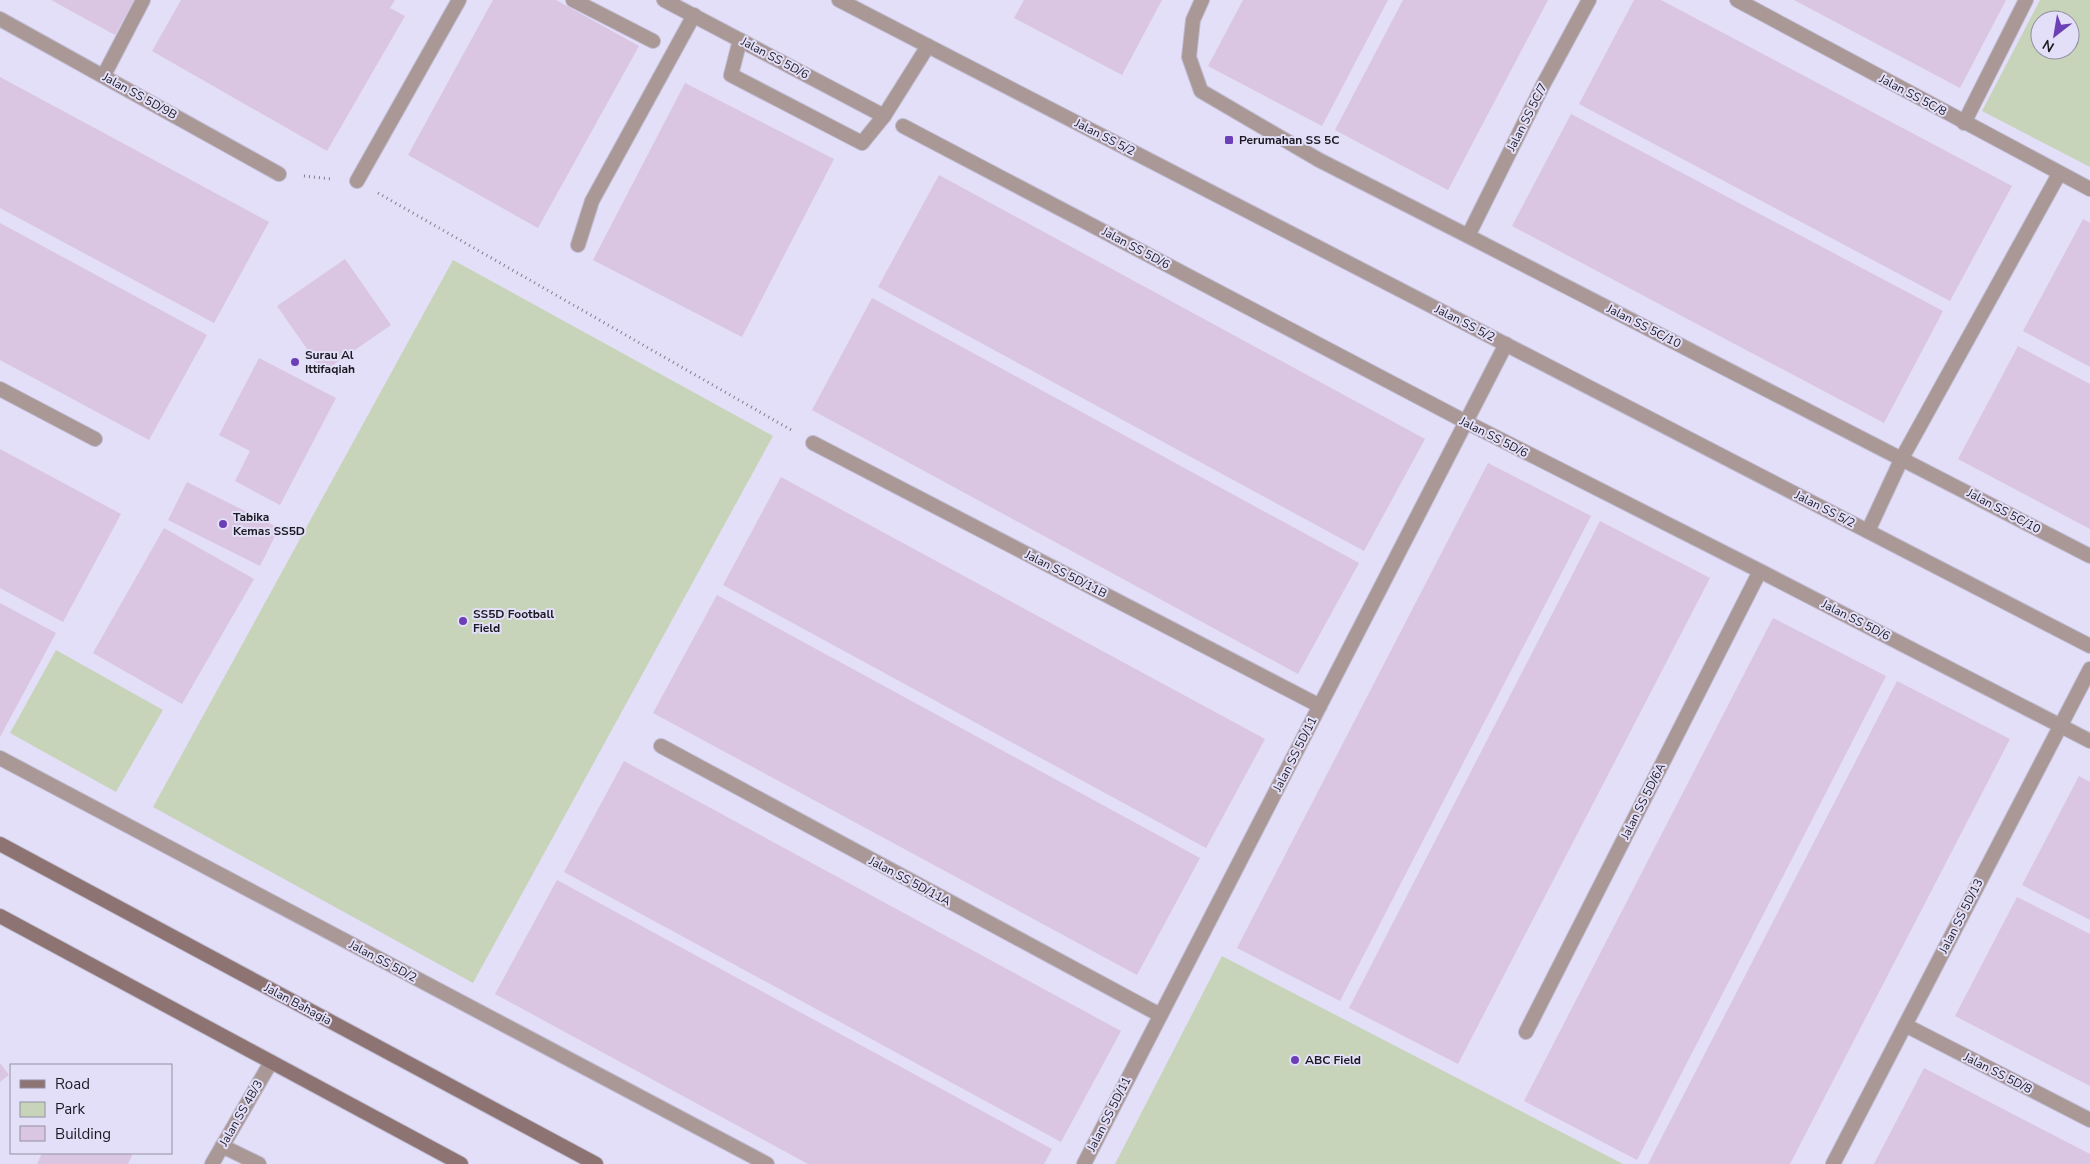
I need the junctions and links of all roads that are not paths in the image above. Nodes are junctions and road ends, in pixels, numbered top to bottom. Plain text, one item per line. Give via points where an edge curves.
1 (143, 0) edge
2 (459, 0) edge
3 (573, 0) edge
4 (664, 0) edge
5 (839, 0) edge
6 (1202, 0) edge
7 (1589, 0) edge
8 (1737, 0) edge
9 (2026, 0) edge
10 (694, 15) junction
11 (0, 19) edge
12 (740, 40) junction
13 (653, 41) dead end
14 (928, 46) junction
15 (104, 75) junction
16 (884, 116) junction
17 (1964, 123) junction
18 (902, 126) dead end
19 (279, 174) road end
20 (2059, 174) junction
21 (357, 181) road end
22 (2090, 189) edge
23 (1468, 236) junction
24 (578, 245) dead end
25 (1506, 344) junction
26 (0, 389) edge
27 (1466, 422) junction
28 (94, 439) dead end
29 (813, 443) road end
30 (1902, 458) junction
31 (1868, 531) junction
32 (2090, 556) edge
33 (1760, 571) junction
34 (2090, 646) edge
35 (2090, 669) edge
36 (1320, 706) junction
37 (2060, 726) junction
38 (2090, 741) edge
39 (661, 746) dead end
40 (0, 758) edge
41 (0, 844) edge
42 (0, 916) edge
43 (1160, 1015) junction
44 (1905, 1025) junction
45 (1526, 1032) dead end
46 (271, 1062) junction
47 (2090, 1120) edge
48 (222, 1146) junction
49 (212, 1164) edge
50 (259, 1164) edge
51 (461, 1164) edge
52 (596, 1164) edge
53 (767, 1164) edge
54 (1084, 1164) edge
55 (1833, 1164) edge

1 - 15 street
2 - 21 street
3 - 13 street
4 - 10 street, Jalan SS 5D/6
5 - 14 street, Jalan SS 5/2
6 - 23 street, Jalan SS 5C/10 via 1193,20 1189,57 1201,90 1319,160
7 - 23 street, Jalan SS 5C/7
8 - 17 street, Jalan SS 5C/8
9 - 17 street
10 - 12 street, Jalan SS 5D/6
10 - 24 street via 592,201
11 - 15 street, Jalan SS 5D/9B
12 - 16 street, Jalan SS 5D/6
12 - 16 street via 731,75 862,143
14 - 16 street
14 - 25 street, Jalan SS 5/2
15 - 19 street, Jalan SS 5D/9B
17 - 20 street, Jalan SS 5C/8
18 - 27 street, Jalan SS 5D/6
20 - 22 street, Jalan SS 5C/8
20 - 30 street
23 - 30 street, Jalan SS 5C/10
25 - 27 street, Jalan SS 5D/11
25 - 31 street, Jalan SS 5/2
26 - 28 street
27 - 33 street, Jalan SS 5D/6
27 - 36 street, Jalan SS 5D/11
29 - 36 street, Jalan SS 5D/11B
30 - 31 street
30 - 32 street, Jalan SS 5C/10
31 - 34 street, Jalan SS 5/2
33 - 37 street, Jalan SS 5D/6
33 - 45 street, Jalan SS 5D/6A
35 - 37 street, Jalan SS 5D/13
36 - 43 street, Jalan SS 5D/11
37 - 38 street, Jalan SS 5D/6
37 - 44 street, Jalan SS 5D/13
39 - 43 street, Jalan SS 5D/11A
40 - 53 street, Jalan SS 5D/2
41 - 52 main road, Jalan Bahagia
42 - 46 main road
43 - 54 street, Jalan SS 5D/11
44 - 47 street, Jalan SS 5D/8
44 - 55 street, Jalan SS 5D/13
46 - 48 street, Jalan SS 4B/3
46 - 51 main road
48 - 49 street, Jalan SS 4B/3
48 - 50 street

